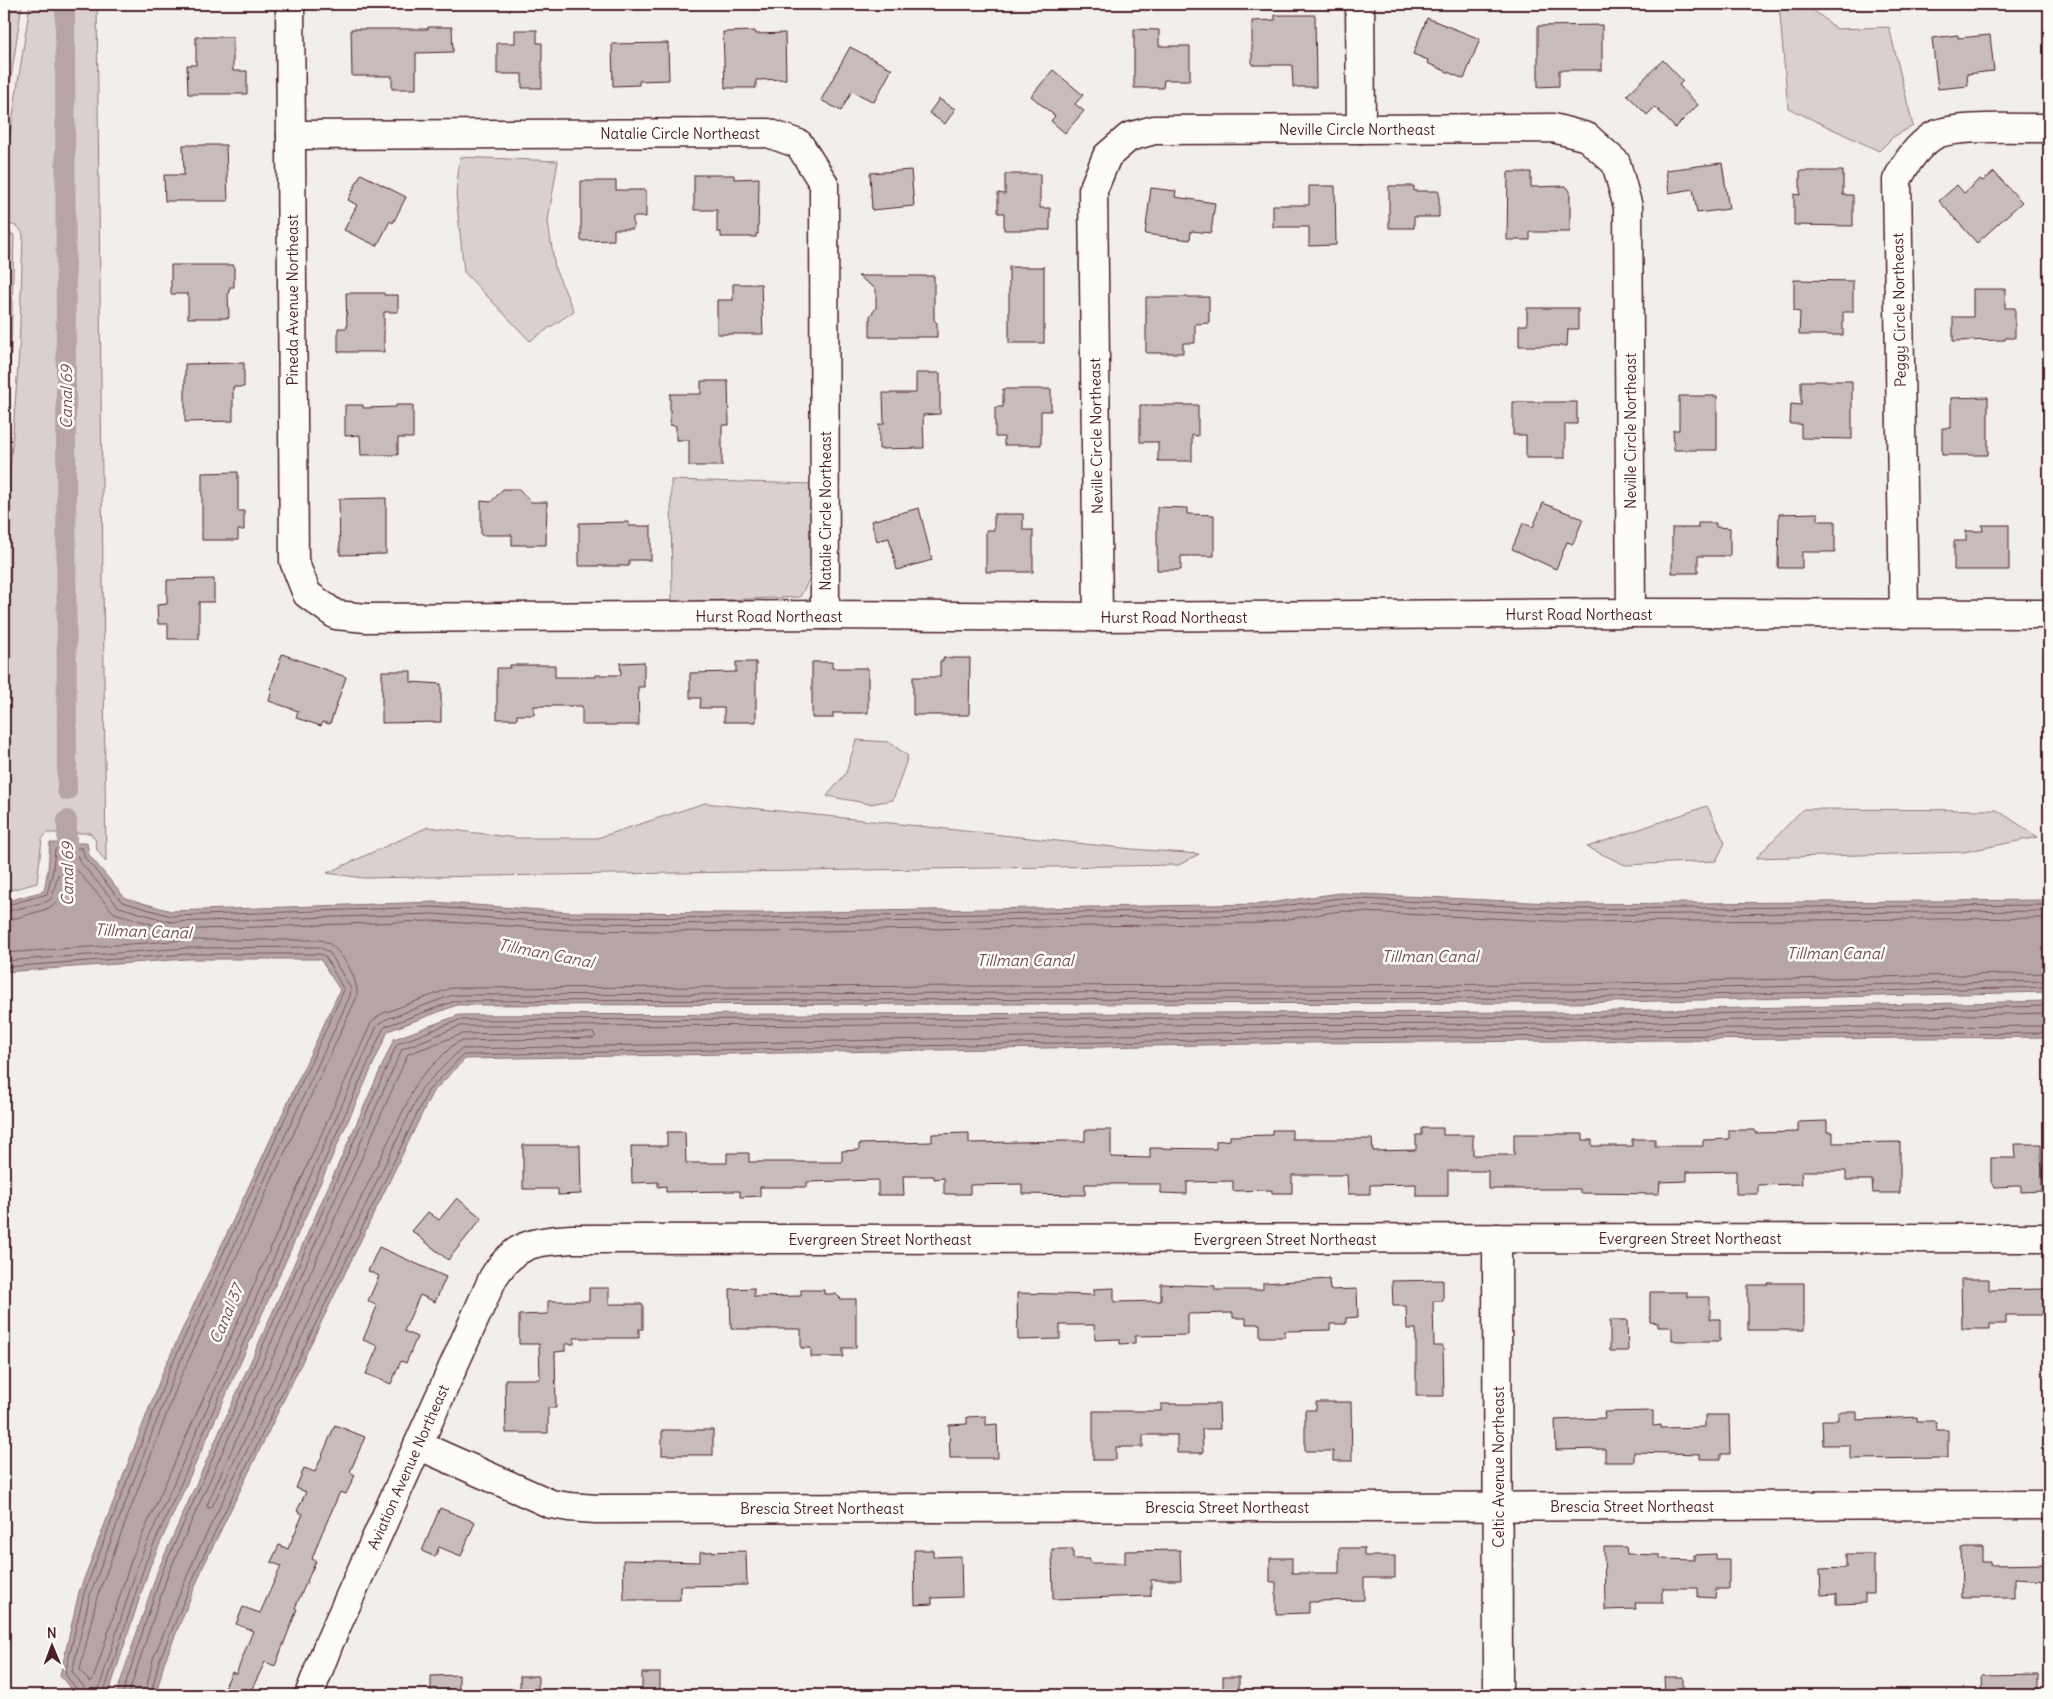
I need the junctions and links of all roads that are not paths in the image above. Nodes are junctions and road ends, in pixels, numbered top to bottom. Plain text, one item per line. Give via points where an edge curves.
1 (290, 4) edge
2 (1360, 4) edge
3 (2049, 128) edge
4 (1361, 129) junction
5 (291, 135) junction
6 (307, 594) joint
7 (1632, 613) junction
8 (1904, 614) junction
9 (2049, 614) edge
10 (825, 615) junction
11 (1098, 618) junction
12 (1498, 1238) junction
13 (2049, 1238) edge
14 (521, 1248) joint
15 (418, 1445) junction
16 (2049, 1505) edge
17 (1498, 1506) junction
18 (309, 1695) edge
19 (1498, 1695) edge

1 - 5 street, Pineda Avenue Northeast
2 - 4 street
3 - 8 street, Peggy Circle Northeast via 1960,129 1934,135 1908,158 1897,180
4 - 7 street, Neville Circle Northeast via 1553,128 1587,137 1616,163 1628,207
4 - 11 street, Neville Circle Northeast via 1154,130 1130,137 1107,156 1093,190
5 - 6 street, Pineda Avenue Northeast via 294,561
5 - 10 street, Natalie Circle Northeast via 768,132 799,144 824,184
6 - 10 street, Hurst Road Northeast via 336,615 366,618
7 - 8 street, Hurst Road Northeast
7 - 11 street, Hurst Road Northeast
8 - 9 street, Hurst Road Northeast
10 - 11 street, Hurst Road Northeast
12 - 13 street, Evergreen Street Northeast
12 - 14 street, Evergreen Street Northeast via 572,1239 544,1241
12 - 17 street, Celtic Avenue Northeast
14 - 15 street, Aviation Avenue Northeast via 504,1261 493,1278
15 - 17 street, Brescia Street Northeast via 551,1504 569,1508
15 - 18 street, Aviation Avenue Northeast
16 - 17 street, Brescia Street Northeast
17 - 19 street, Celtic Avenue Northeast

